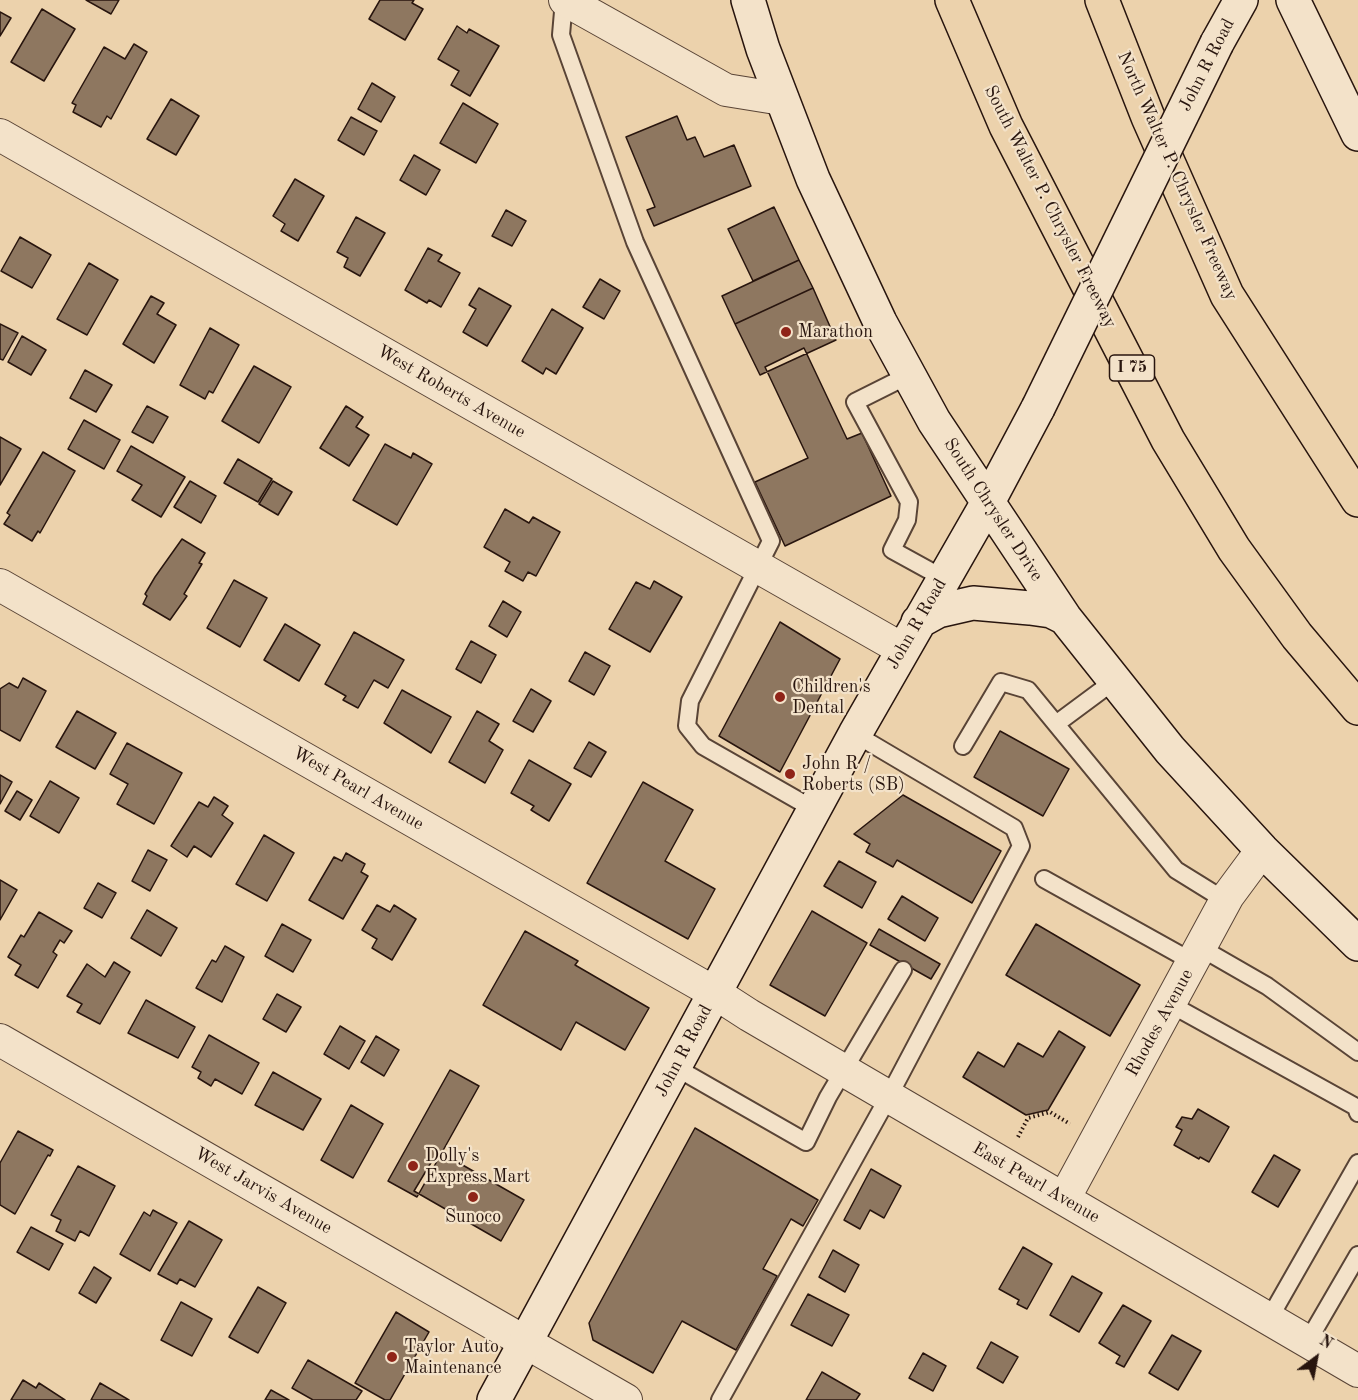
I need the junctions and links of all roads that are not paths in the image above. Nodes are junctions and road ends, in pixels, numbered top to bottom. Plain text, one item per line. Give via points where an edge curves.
1 (565, 0) edge
2 (748, 0) edge
3 (952, 0) edge
4 (1102, 0) edge
5 (1241, 0) edge
6 (1293, 0) edge
7 (782, 99) junction
8 (1358, 134) edge
9 (0, 135) edge
10 (909, 375) junction
11 (1358, 500) edge
12 (988, 502) junction
13 (759, 568) junction
14 (943, 578) junction
15 (0, 585) edge
16 (1065, 618) junction
17 (918, 622) junction
18 (902, 649) junction
19 (1114, 681) junction
20 (1358, 708) edge
21 (1056, 724) junction
22 (855, 734) junction
23 (963, 746) dead end
24 (815, 810) junction
25 (1262, 850) junction
26 (1044, 879) dead end
27 (1226, 901) junction
28 (1358, 944) edge
29 (1197, 955) junction
30 (903, 970) dead end
31 (715, 993) junction
32 (1170, 1004) junction
33 (0, 1040) edge
34 (1358, 1052) edge
35 (675, 1067) junction
36 (844, 1070) junction
37 (889, 1096) junction
38 (1358, 1113) edge
39 (1358, 1163) edge
40 (1064, 1199) junction
41 (1358, 1255) edge
42 (1269, 1319) junction
43 (1308, 1341) junction
44 (526, 1342) junction
45 (1358, 1371) edge
46 (494, 1400) edge
47 (626, 1400) edge
48 (720, 1400) edge

1 - 7 street via 726,90
1 - 13 lane via 561,35 635,242 771,541
2 - 7 main road, South Chrysler Drive
3 - 20 highway, South Walter P. Chrysler Freeway / I 75 via 1006,126 1168,440 1234,549 1297,636
4 - 11 highway, North Walter P. Chrysler Freeway via 1148,117 1227,295
5 - 12 main road, John R Road, bridge
6 - 8 main road
7 - 10 main road, South Chrysler Drive via 813,178
9 - 13 street, West Roberts Avenue
10 - 12 main road, South Chrysler Drive via 934,421
10 - 14 lane via 855,402 909,502 907,520 892,550
12 - 14 main road, John R Road
12 - 16 main road, South Chrysler Drive
13 - 18 street, West Roberts Avenue
13 - 24 lane via 690,701 687,726 703,746
14 - 17 main road, John R Road
15 - 31 street, West Pearl Avenue
16 - 17 main road via 1051,611 973,603 938,611
16 - 19 main road, South Chrysler Drive
17 - 18 main road, John R Road
18 - 22 main road, John R Road
19 - 21 lane
19 - 25 main road, South Chrysler Drive via 1170,750
21 - 23 lane via 1028,690 1001,682
21 - 27 lane via 1176,870
22 - 24 main road, John R Road
22 - 37 lane via 1014,828 1021,846
24 - 31 main road, John R Road
25 - 27 street, Rhodes Avenue
25 - 28 main road, South Chrysler Drive
26 - 29 lane
27 - 29 street, Rhodes Avenue
29 - 32 street, Rhodes Avenue
29 - 34 lane via 1267,986
30 - 36 lane
31 - 35 main road, John R Road
31 - 36 street, East Pearl Avenue
32 - 38 lane via 1356,1107
32 - 40 street, Rhodes Avenue
33 - 44 street, West Jarvis Avenue
35 - 36 lane via 806,1142
35 - 44 main road, John R Road
36 - 37 street, East Pearl Avenue
37 - 40 street, East Pearl Avenue
37 - 48 lane
39 - 42 lane
40 - 42 street, East Pearl Avenue
41 - 43 lane
42 - 43 street, East Pearl Avenue
43 - 45 street, East Pearl Avenue
44 - 46 main road, John R Road
44 - 47 street, West Jarvis Avenue

